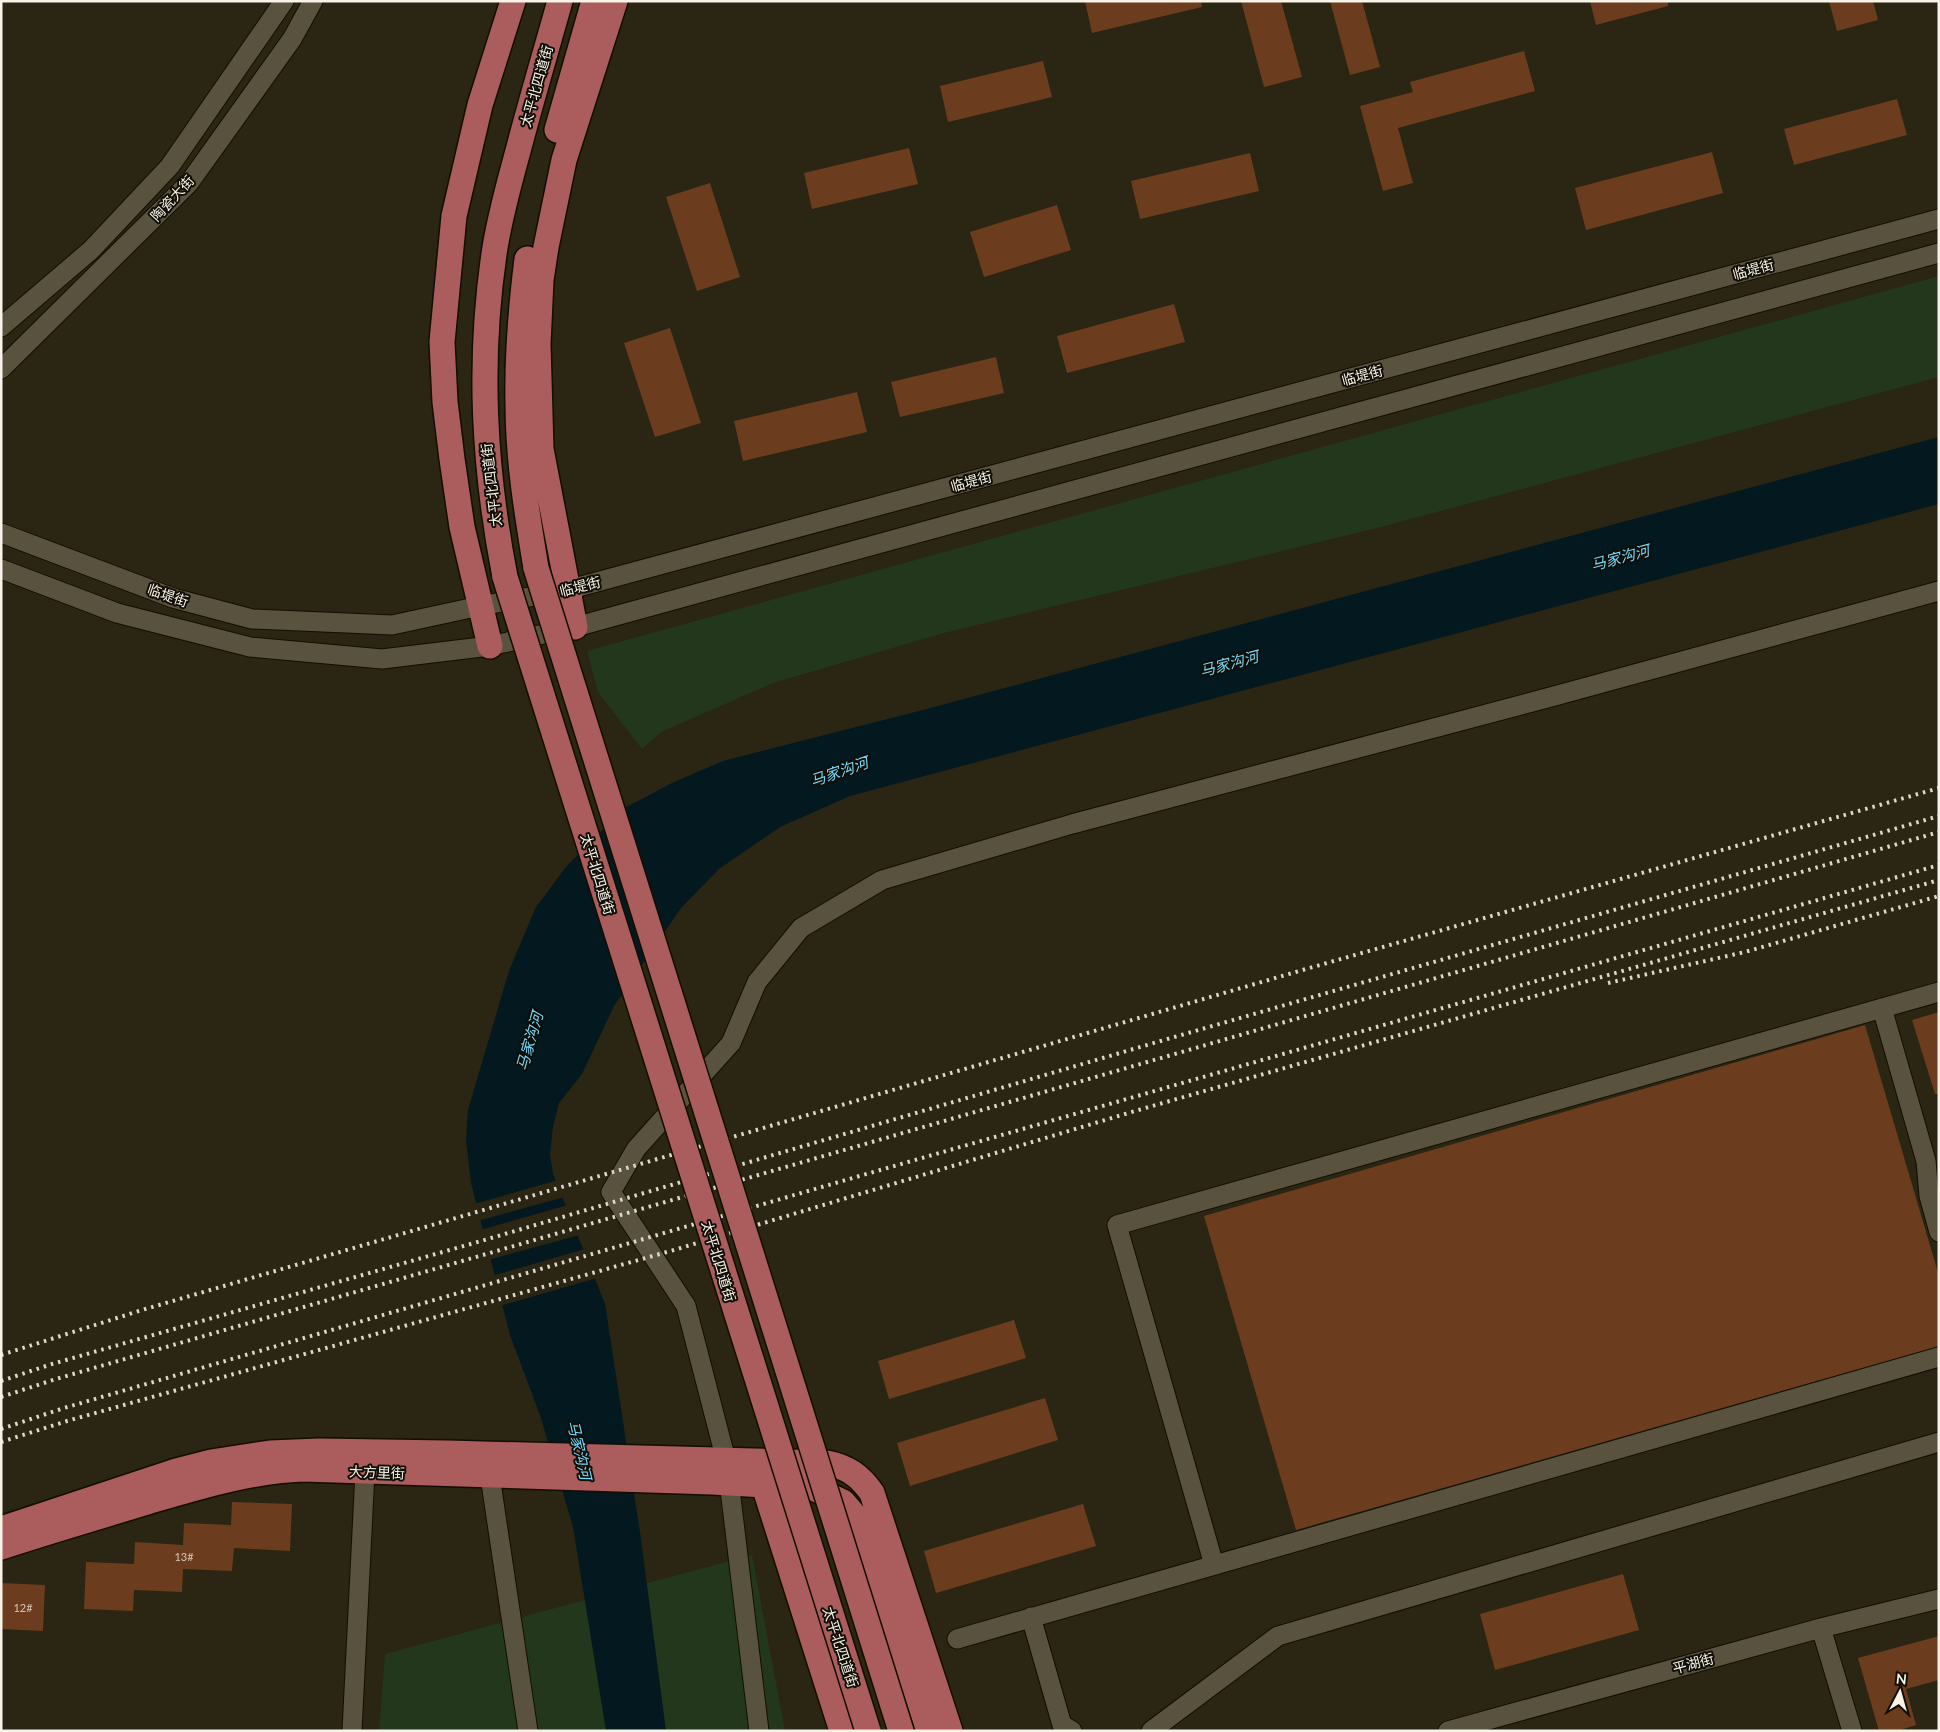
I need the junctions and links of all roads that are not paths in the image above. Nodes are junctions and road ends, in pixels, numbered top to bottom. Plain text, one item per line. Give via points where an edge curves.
1 (284, 1) edge
2 (313, 1) edge
3 (513, 1) edge
4 (560, 1) edge
5 (594, 1) edge
6 (615, 1) edge
7 (1939, 219) edge
8 (1939, 253) edge
9 (1, 327) edge
10 (1, 369) edge
11 (1, 533) edge
12 (1, 569) edge
13 (567, 590) junction
14 (1939, 591) edge
15 (480, 606) junction
16 (574, 628) junction
17 (490, 646) junction
18 (1939, 992) edge
19 (1882, 1008) junction
20 (1932, 1160) edge
21 (1939, 1232) edge
22 (1939, 1358) edge
23 (1939, 1442) edge
24 (756, 1461) junction
25 (490, 1465) junction
26 (365, 1472) junction
27 (728, 1472) junction
28 (763, 1485) junction
29 (1, 1528) edge
30 (1, 1547) edge
31 (1214, 1565) junction
32 (1939, 1599) edge
33 (1031, 1618) junction
34 (1820, 1628) junction
35 (957, 1639) dead end
36 (352, 1731) edge
37 (528, 1731) edge
38 (760, 1731) edge
39 (842, 1731) edge
40 (868, 1731) edge
41 (901, 1731) edge
42 (929, 1731) edge
43 (950, 1731) edge
44 (1072, 1731) edge
45 (1151, 1731) edge
46 (1448, 1731) edge
47 (1852, 1731) edge

1 - 9 street, 陶瓷大街 via 170,166 91,250
2 - 10 street, 陶瓷大街 via 292,39 188,183
3 - 15 main road via 480,106 454,216 442,342 452,459 462,527
4 - 40 main road, 太平北四道街, bridge via 507,191 494,253 484,359 484,409 486,453 498,538 505,577
5 - 41 main road, bridge via 535,214 522,299 518,405 522,465 536,568
6 - 13 main road via 564,160 541,280 538,344 541,449
7 - 13 street, 临堤街
8 - 16 street, 临堤街
11 - 15 street, 临堤街 via 173,598 252,619 392,624
12 - 17 street, 临堤街 via 117,613 250,647 382,659
13 - 15 street, 临堤街
13 - 16 main road
14 - 27 street via 1072,824 882,880 801,928 757,982 731,1043 636,1149 611,1192 686,1306
15 - 17 main road
16 - 17 street, 临堤街
18 - 19 street
19 - 20 street
19 - 31 street via 1117,1225
20 - 21 street via 1929,1196
22 - 31 street
23 - 45 street via 1278,1636
24 - 27 main road, 大方里街
24 - 28 main road
24 - 43 main road, 大方里街 via 827,1463 857,1475 865,1483 884,1526
25 - 26 main road, 大方里街
25 - 27 main road, 大方里街
25 - 29 main road, 大方里街 via 319,1452 254,1455 176,1471
25 - 37 street
26 - 30 main road, 大方里街 via 303,1469 250,1475 181,1492
26 - 36 street
27 - 28 main road, 大方里街
27 - 38 street
28 - 39 main road
28 - 42 main road, 大方里街 via 813,1488 842,1502 854,1515
31 - 33 street
32 - 34 street, 平湖街
33 - 35 street
33 - 44 street via 1062,1725
34 - 46 street, 平湖街
34 - 47 street

